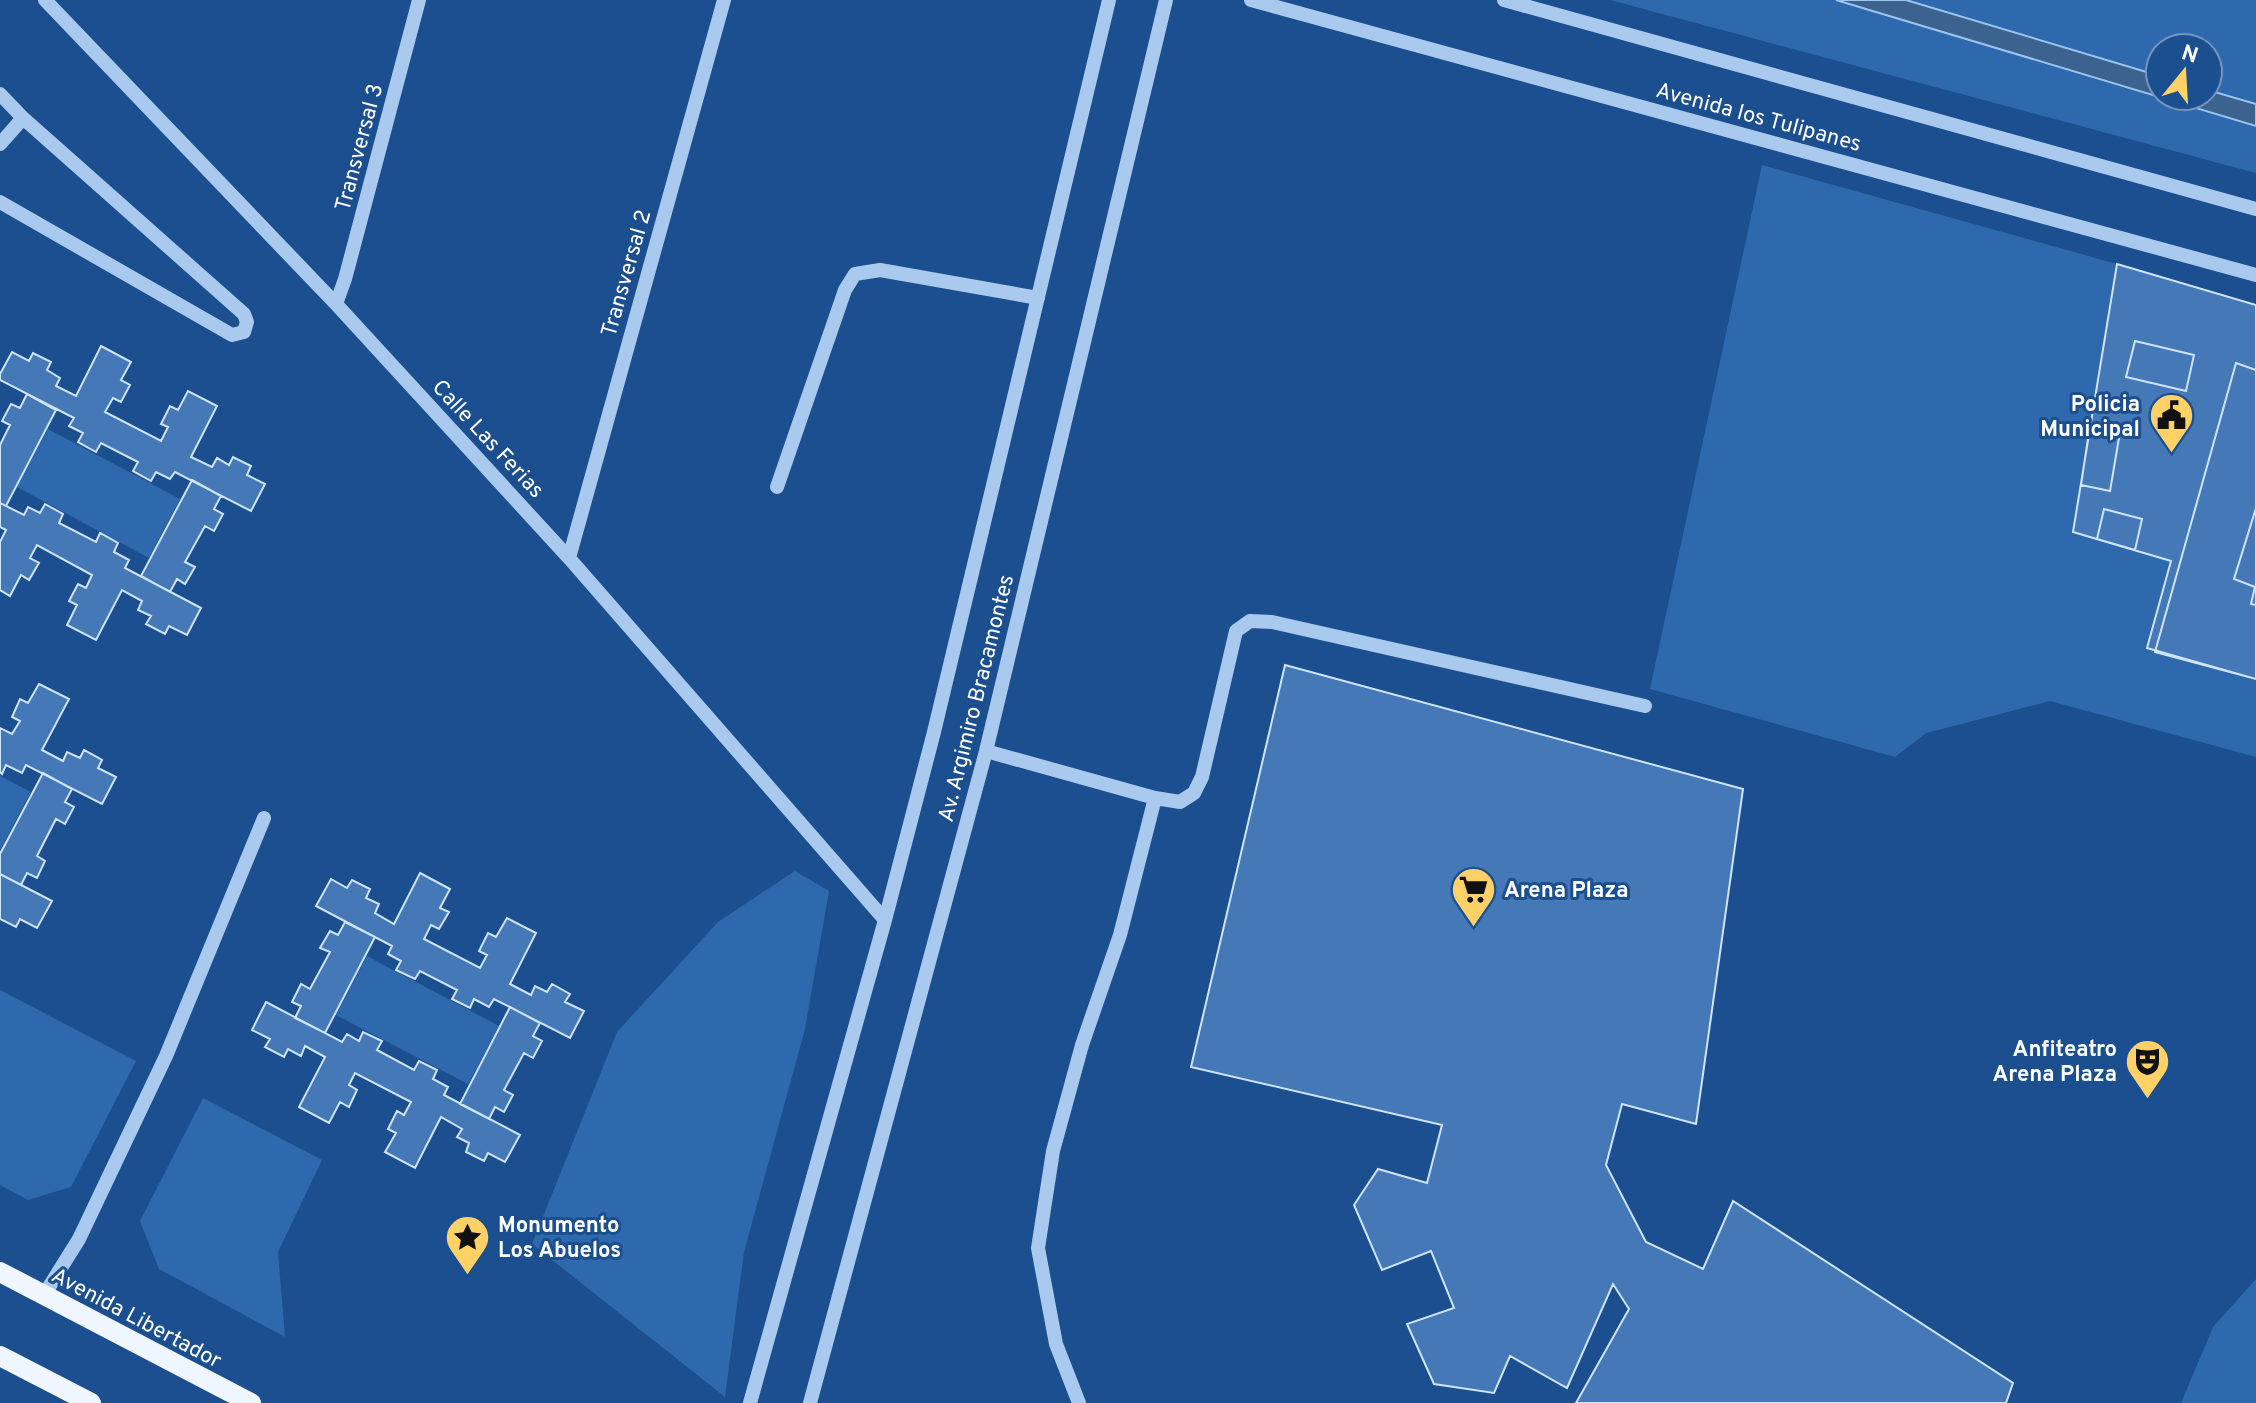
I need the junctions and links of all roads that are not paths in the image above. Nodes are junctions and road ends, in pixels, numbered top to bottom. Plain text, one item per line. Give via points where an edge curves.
1 (45, 0) edge
2 (419, 0) edge
3 (724, 0) edge
4 (1109, 0) edge
5 (1166, 0) edge
6 (1251, 0) edge
7 (1504, 0) edge
8 (0, 94) edge
9 (0, 120) edge
10 (18, 123) junction
11 (0, 144) edge
12 (0, 202) edge
13 (2256, 209) edge
14 (2256, 275) edge
15 (1038, 298) junction
16 (336, 304) junction
17 (777, 487) dead end
18 (569, 558) junction
19 (1645, 706) dead end
20 (986, 751) junction
21 (1155, 798) junction
22 (264, 818) dead end
23 (885, 920) junction
24 (0, 1272) edge
25 (44, 1295) junction
26 (0, 1356) edge
27 (91, 1403) edge
28 (251, 1403) edge
29 (750, 1403) edge
30 (810, 1403) edge
31 (1079, 1403) edge

1 - 16 street, Calle Las Ferias
2 - 16 street, Transversal 3
3 - 18 street, Transversal 2
4 - 15 street
5 - 20 street, Av. Argimiro Bracamontes
6 - 14 street, Avenida los Tulipanes
7 - 13 street, Avenida los Tulipanes
8 - 10 street
9 - 10 street
10 - 11 street
10 - 12 street via 244,314 244,332 232,335
15 - 17 street via 880,270 855,274
15 - 23 street
16 - 18 street, Calle Las Ferias
18 - 23 street, Calle Las Ferias
19 - 21 street via 1250,621 1236,631 1194,793 1180,802
20 - 21 street
20 - 30 street, Av. Argimiro Bracamontes
21 - 31 street via 1120,935 1053,1151 1038,1248 1056,1344
22 - 25 street via 166,1056 79,1239
23 - 29 street
24 - 25 main road, Avenida Libertador
25 - 28 main road, Avenida Libertador
26 - 27 main road

